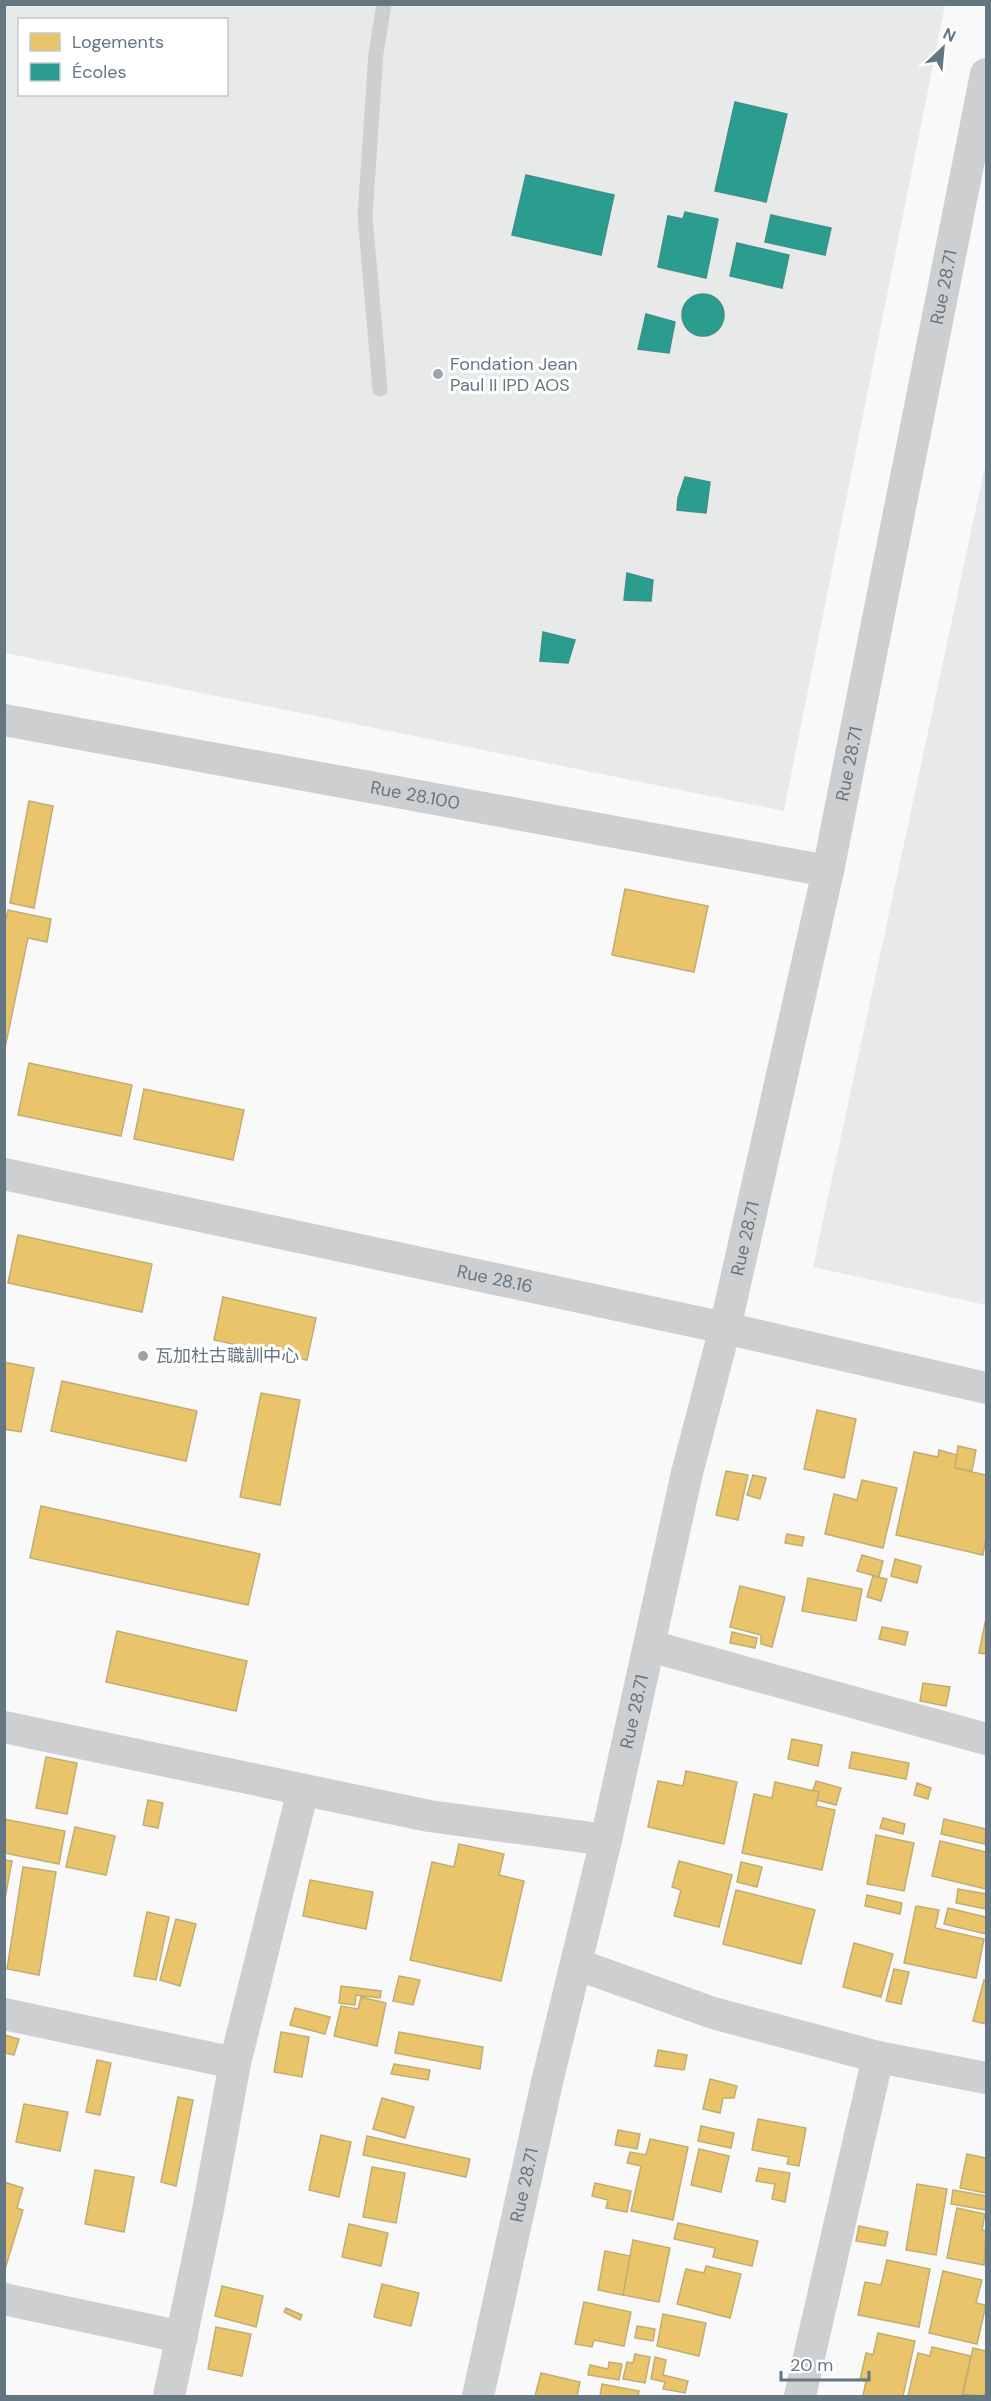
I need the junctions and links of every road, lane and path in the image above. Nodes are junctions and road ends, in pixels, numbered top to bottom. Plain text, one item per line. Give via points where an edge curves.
1 (384, 4) edge
2 (987, 74) edge
3 (380, 389) dead end
4 (4, 720) edge
5 (828, 871) junction
6 (4, 1174) edge
7 (725, 1328) junction
8 (987, 1388) edge
9 (650, 1646) junction
10 (4, 1727) edge
11 (987, 1739) edge
12 (303, 1790) junction
13 (606, 1840) junction
14 (576, 1964) junction
15 (4, 2014) edge
16 (878, 2057) junction
17 (235, 2063) junction
18 (987, 2078) edge
19 (4, 2299) edge
20 (182, 2337) junction
21 (168, 2397) edge
22 (478, 2397) edge
23 (800, 2397) edge

1 - 3 lane via 376,53 365,216
2 - 5 street, Rue 28.71
4 - 5 street, Rue 28.100
5 - 7 street, Rue 28.71
6 - 7 street, Rue 28.16
7 - 8 street, Rue 28.16
7 - 9 street, Rue 28.71 via 687,1473
9 - 11 street
9 - 13 street, Rue 28.71
10 - 12 street
12 - 13 street via 429,1816
12 - 17 street
13 - 14 street, Rue 28.71
14 - 16 street via 713,2013
14 - 22 street, Rue 28.71
15 - 17 street
16 - 18 street
16 - 23 street
17 - 20 street
19 - 20 street
20 - 21 street

